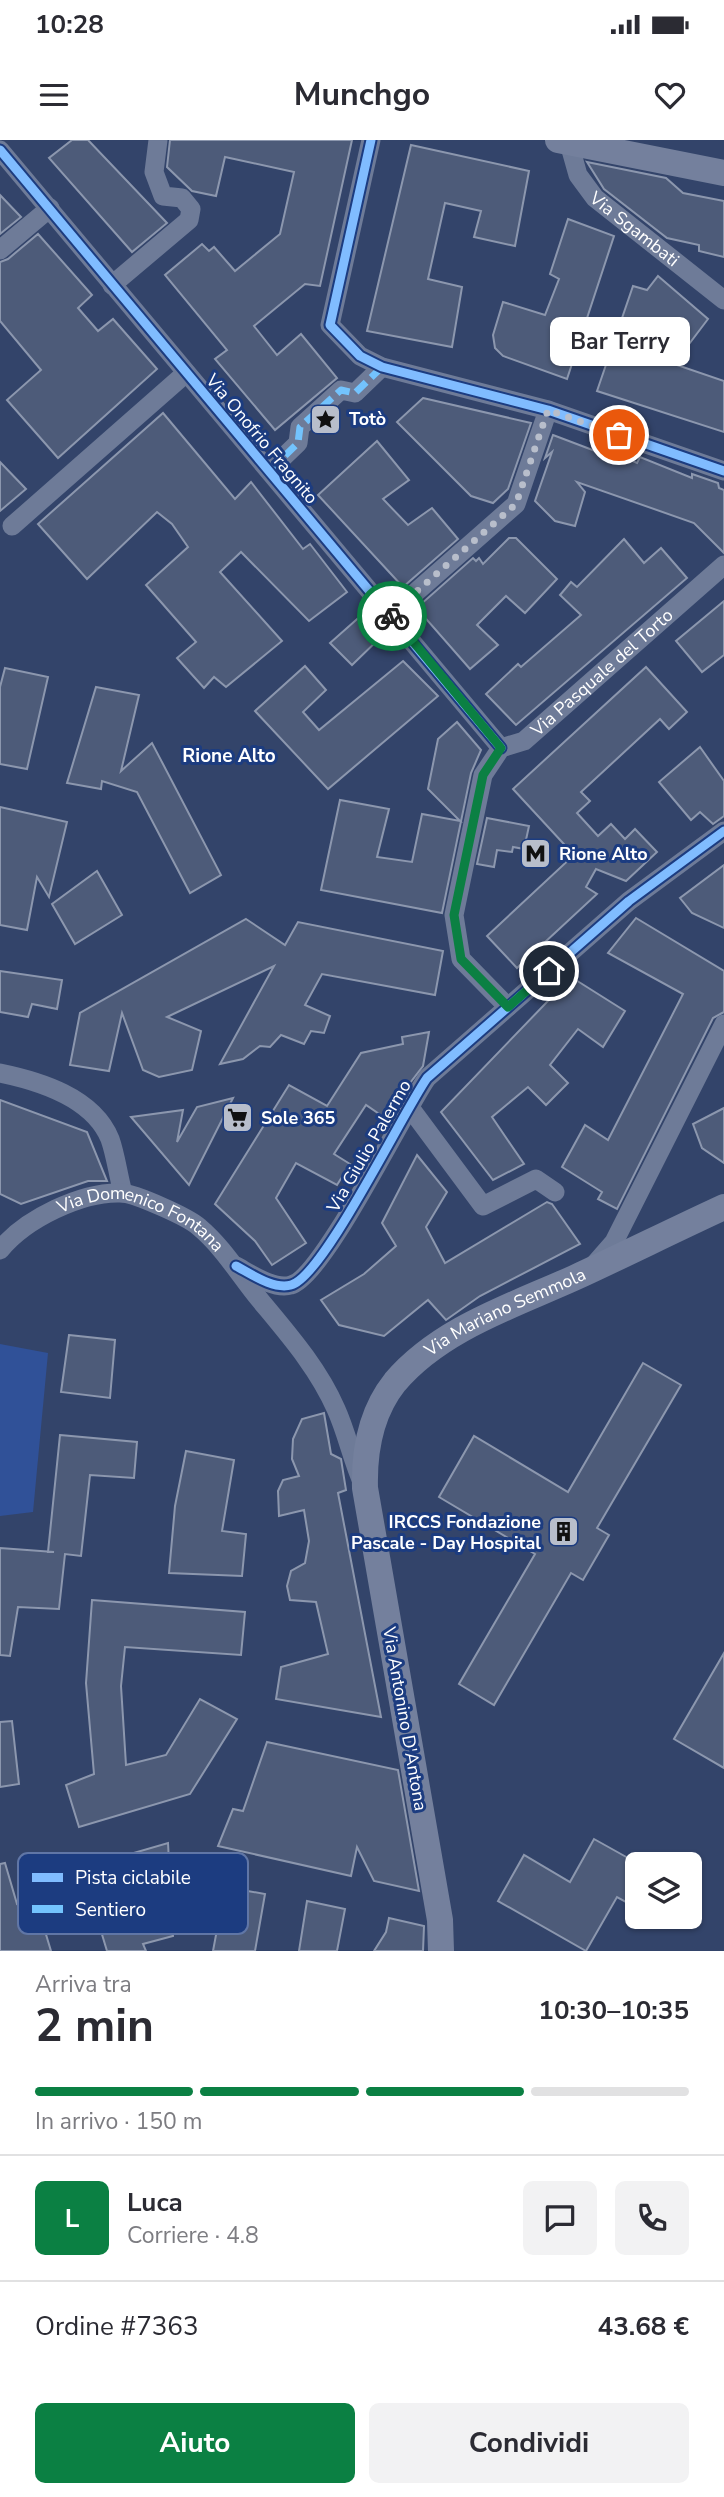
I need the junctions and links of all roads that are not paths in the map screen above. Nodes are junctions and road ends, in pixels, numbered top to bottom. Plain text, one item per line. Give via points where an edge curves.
1 (158, 140) edge
2 (371, 140) edge
3 (564, 141) edge
4 (0, 150) edge
5 (724, 173) edge
6 (50, 208) junction
7 (0, 250) edge
8 (112, 285) junction
9 (724, 300) edge
10 (382, 368) junction
11 (186, 373) junction
12 (548, 410) junction
13 (270, 470) junction
14 (724, 471) edge
15 (12, 526) dead end
16 (724, 565) edge
17 (391, 614) junction
18 (501, 748) junction
19 (724, 831) edge
20 (508, 1007) junction
21 (724, 1024) edge
22 (0, 1073) edge
23 (408, 1105) junction
24 (555, 1192) dead end
25 (123, 1193) junction
26 (724, 1207) edge
27 (0, 1250) edge
28 (236, 1266) junction
29 (589, 1271) junction
30 (365, 1488) junction
31 (441, 1951) edge

1 - 8 street via 154,172 163,196 182,198 191,209 189,220
2 - 10 street via 330,325 360,356
3 - 5 main road
3 - 9 street, Via Sgambati via 578,175 595,198
4 - 6 street, Via Onofrio Fragnito
6 - 7 street
6 - 8 street, Via Onofrio Fragnito
8 - 11 street, Via Onofrio Fragnito
10 - 12 street
10 - 13 street via 355,393 341,390 300,427 298,443
11 - 13 street, Via Onofrio Fragnito
11 - 15 street
12 - 14 street
12 - 17 street via 516,504
13 - 17 street, Via Onofrio Fragnito
16 - 18 street, Via Pasquale del Torto via 524,741
17 - 18 street, Via Onofrio Fragnito
18 - 20 street via 483,775 454,915 461,959
19 - 20 street, Via Giulio Palermo via 629,901
20 - 23 street, Via Giulio Palermo via 428,1078
21 - 29 street via 614,1242
22 - 25 street via 59,1091 97,1118 109,1138
23 - 24 street via 483,1206 536,1179
23 - 28 street, Via Giulio Palermo via 328,1249 304,1279 290,1286 276,1285
25 - 27 street, Via Domenico Fontana via 77,1201 37,1217
25 - 28 street, Via Domenico Fontana via 184,1216
26 - 29 main road, Via Mariano Semmola
28 - 30 street, Via Domenico Fontana via 310,1361 337,1410
29 - 30 main road, Via Mariano Semmola via 466,1326 419,1359 394,1384 379,1410 368,1439
30 - 31 main road, Via Antonino D'Antona via 440,1920

